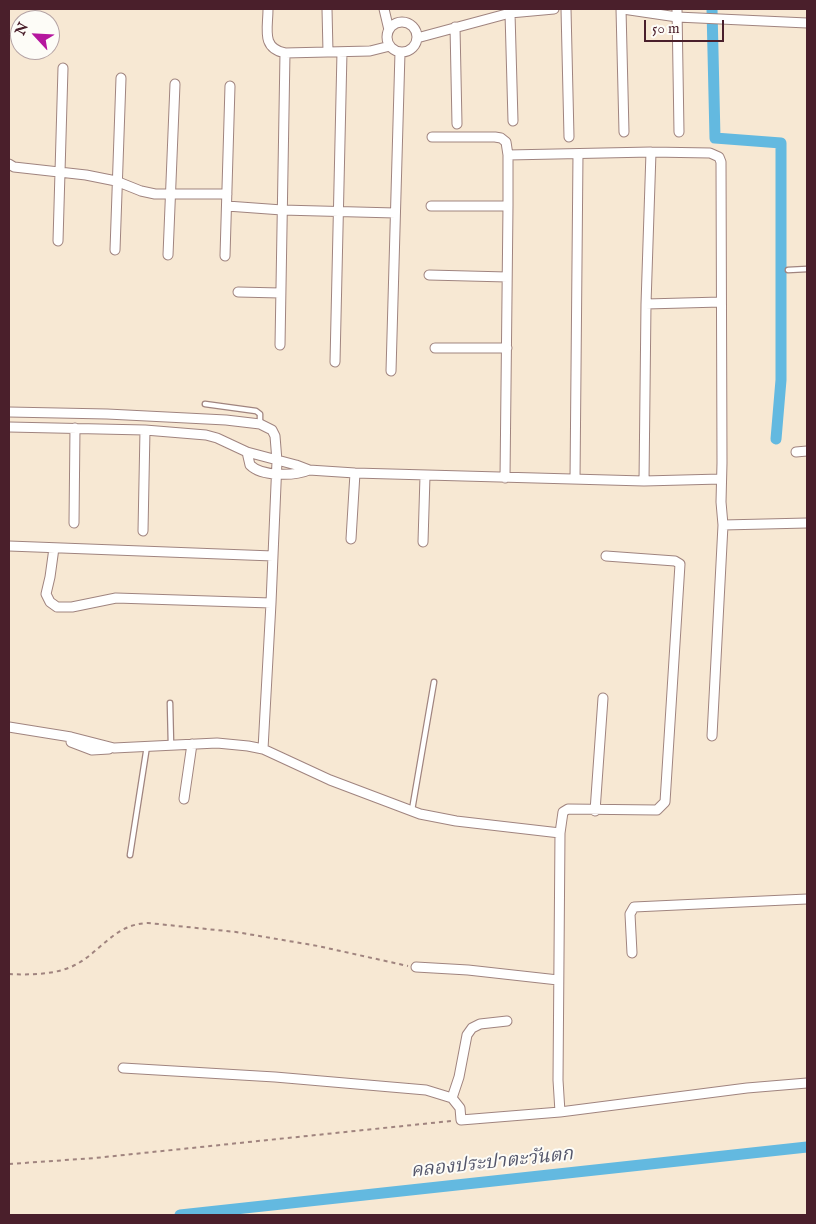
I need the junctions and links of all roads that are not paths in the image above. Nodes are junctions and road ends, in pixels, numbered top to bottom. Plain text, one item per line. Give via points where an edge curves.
1 (268, 9) edge
2 (328, 9) edge
3 (384, 9) edge
4 (554, 9) edge
5 (566, 9) edge
6 (622, 9) edge
7 (510, 13) junction
8 (677, 13) edge
9 (807, 23) edge
10 (455, 27) junction
11 (388, 30) junction
12 (417, 38) junction
13 (390, 46) junction
14 (285, 52) junction
15 (328, 52) junction
16 (342, 52) junction
17 (400, 52) junction
18 (63, 68) dead end
19 (120, 78) dead end
20 (175, 84) dead end
21 (230, 86) dead end
22 (513, 121) dead end
23 (457, 124) dead end
24 (624, 132) dead end
25 (679, 132) dead end
26 (432, 136) dead end
27 (570, 137) dead end
28 (651, 152) junction
29 (578, 154) junction
30 (508, 155) junction
31 (9, 164) edge
32 (60, 171) junction
33 (116, 182) junction
34 (170, 194) junction
35 (226, 194) junction
36 (227, 206) junction
37 (431, 206) dead end
38 (508, 206) junction
39 (282, 210) junction
40 (338, 211) junction
41 (395, 213) junction
42 (58, 241) dead end
43 (115, 250) dead end
44 (168, 255) dead end
45 (225, 256) dead end
46 (807, 269) edge
47 (788, 270) dead end
48 (429, 275) dead end
49 (507, 277) junction
50 (238, 292) dead end
51 (280, 293) junction
52 (721, 302) junction
53 (646, 304) junction
54 (280, 345) dead end
55 (435, 348) dead end
56 (507, 348) junction
57 (335, 362) dead end
58 (391, 371) dead end
59 (205, 404) dead end
60 (9, 412) edge
61 (260, 424) junction
62 (9, 427) edge
63 (75, 428) junction
64 (145, 430) junction
65 (247, 452) junction
66 (796, 452) dead end
67 (807, 452) edge
68 (277, 461) junction
69 (309, 470) junction
70 (355, 473) junction
71 (276, 474) junction
72 (425, 476) junction
73 (505, 478) junction
74 (722, 478) junction
75 (575, 479) junction
76 (644, 481) junction
77 (74, 523) dead end
78 (807, 523) edge
79 (723, 525) junction
80 (143, 531) dead end
81 (351, 539) dead end
82 (422, 542) dead end
83 (9, 546) edge
84 (54, 548) junction
85 (273, 556) junction
86 (606, 556) dead end
87 (271, 603) junction
88 (434, 682) dead end
89 (603, 698) dead end
90 (170, 703) dead end
91 (9, 727) edge
92 (9, 732) edge
93 (712, 736) dead end
94 (192, 744) junction
95 (171, 745) junction
96 (147, 746) junction
97 (114, 748) junction
98 (263, 749) junction
99 (184, 799) dead end
100 (412, 810) junction
101 (595, 811) junction
102 (560, 833) junction
103 (130, 855) dead end
104 (807, 899) edge
105 (632, 952) dead end
106 (416, 967) road end
107 (558, 980) junction
108 (508, 1021) dead end
109 (123, 1068) dead end
110 (807, 1083) edge
111 (452, 1098) junction
112 (560, 1112) junction

1 - 14 street via 268,43 272,48
2 - 15 street
3 - 11 street
4 - 7 street
5 - 27 street
6 - 8 street
6 - 24 street
7 - 10 street
7 - 22 street
8 - 9 street
8 - 25 street
10 - 12 street
10 - 23 street
11 - 12 street via 392,25 403,22 413,27
11 - 13 street
12 - 17 street via 411,48
13 - 16 street via 370,52
13 - 17 street
14 - 15 street
14 - 39 street
15 - 16 street
16 - 40 street
17 - 41 street
18 - 32 street
19 - 33 street
20 - 34 street
21 - 35 street
26 - 30 street via 501,138 506,142
28 - 29 street
28 - 52 street via 710,153 720,159
28 - 53 street
29 - 30 street
29 - 75 street
30 - 38 street
31 - 32 street
32 - 33 street
32 - 42 street
33 - 34 street via 141,191
33 - 43 street
34 - 35 street
34 - 44 street
35 - 36 street
36 - 39 street
36 - 45 street
37 - 38 street
38 - 49 street
39 - 40 street
39 - 51 street
40 - 41 street
40 - 57 street
41 - 58 street
46 - 47 lane
48 - 49 street
49 - 56 street
50 - 51 street
51 - 54 street
52 - 53 street
52 - 74 street
53 - 76 street
55 - 56 street
56 - 73 street
59 - 61 lane via 256,411 260,414
60 - 61 street via 107,414
61 - 68 street via 267,426 275,436
62 - 63 street
63 - 64 street
63 - 77 street
64 - 65 street via 206,434
64 - 80 street
65 - 68 street
65 - 71 street via 250,466
66 - 67 street
68 - 69 street
68 - 71 street
69 - 70 street
69 - 71 street
70 - 72 street
70 - 81 street
71 - 85 street
72 - 73 street
72 - 82 street
73 - 75 street
74 - 76 street
74 - 79 street
75 - 76 street
78 - 79 street
79 - 93 street
83 - 84 street
84 - 85 street
84 - 87 street via 46,594 57,606 72,607 116,598
85 - 87 street
86 - 101 street via 675,561 681,566 665,802 657,810
87 - 98 street
88 - 100 lane
89 - 101 street
90 - 95 lane
91 - 97 street
92 - 97 street via 68,742 92,750
94 - 95 street
94 - 98 street via 236,744
94 - 99 street
95 - 96 street
96 - 97 street
96 - 103 lane
98 - 100 street via 330,780
100 - 102 street via 456,821
101 - 102 street via 565,810
102 - 107 street
104 - 105 street via 634,907 630,914
106 - 107 street
107 - 112 street
108 - 111 street via 472,1028 467,1036
109 - 111 street via 373,1084 426,1090
110 - 112 street
111 - 112 street via 460,1108 461,1120

